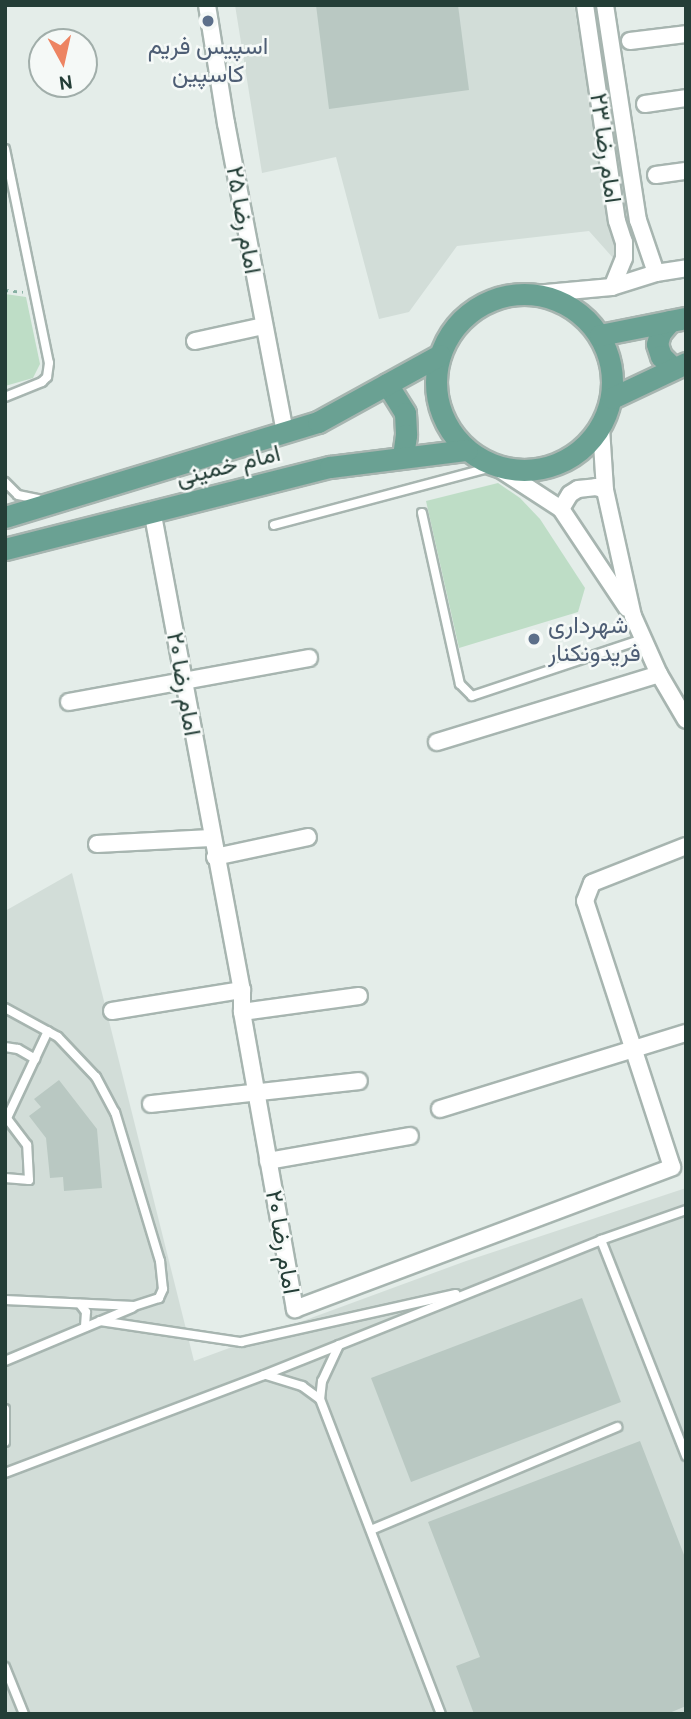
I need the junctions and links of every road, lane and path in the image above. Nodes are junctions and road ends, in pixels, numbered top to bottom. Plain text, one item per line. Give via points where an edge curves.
1 (207, 5) edge
2 (585, 5) edge
3 (605, 5) edge
4 (686, 34) edge
5 (630, 41) dead end
6 (686, 98) edge
7 (645, 104) dead end
8 (5, 149) edge
9 (686, 171) edge
10 (656, 175) dead end
11 (686, 268) edge
12 (656, 272) junction
13 (612, 287) junction
14 (5, 289) edge
15 (34, 294) junction
16 (535, 294) junction
17 (678, 320) edge
18 (263, 326) junction
19 (600, 335) junction
20 (195, 341) dead end
21 (440, 355) junction
22 (679, 366) edge
23 (387, 384) junction
24 (5, 397) edge
25 (612, 398) junction
26 (601, 428) junction
27 (285, 433) junction
28 (467, 450) junction
29 (402, 457) junction
30 (495, 466) junction
31 (5, 482) edge
32 (605, 490) junction
33 (62, 500) junction
34 (561, 509) junction
35 (152, 510) junction
36 (422, 513) dead end
37 (5, 517) edge
38 (274, 524) dead end
39 (5, 549) edge
40 (633, 616) junction
41 (642, 639) junction
42 (309, 659) dead end
43 (659, 674) junction
44 (184, 681) junction
45 (69, 702) dead end
46 (686, 720) edge
47 (437, 743) dead end
48 (308, 837) dead end
49 (211, 838) junction
50 (97, 844) dead end
51 (686, 846) edge
52 (215, 857) junction
53 (242, 990) junction
54 (359, 996) dead end
55 (5, 1008) edge
56 (113, 1011) dead end
57 (242, 1012) junction
58 (48, 1031) junction
59 (686, 1033) edge
60 (5, 1047) edge
61 (634, 1051) junction
62 (35, 1059) junction
63 (359, 1081) dead end
64 (256, 1091) junction
65 (151, 1104) dead end
66 (440, 1109) dead end
67 (410, 1136) dead end
68 (268, 1161) junction
69 (679, 1165) edge
70 (5, 1178) edge
71 (686, 1210) edge
72 (601, 1240) junction
73 (476, 1290) junction
74 (5, 1300) edge
75 (80, 1304) junction
76 (134, 1306) junction
77 (100, 1321) junction
78 (85, 1327) junction
79 (339, 1345) junction
80 (5, 1361) edge
81 (264, 1375) junction
82 (320, 1399) junction
83 (5, 1409) edge
84 (617, 1427) dead end
85 (5, 1442) edge
86 (686, 1456) edge
87 (5, 1473) edge
88 (371, 1530) junction
89 (5, 1667) edge
90 (24, 1714) edge
91 (440, 1714) edge

1 - 18 street, امام رضا ۲۵
2 - 13 street, امام رضا ۲۳ via 624,242 624,258
3 - 12 street, امام رضا ۲۳ via 638,220
4 - 5 street
6 - 7 street
8 - 15 lane
9 - 10 street
11 - 12 street
12 - 13 street
13 - 16 street
14 - 15 path
15 - 24 lane via 47,377
16 - 19 main road via 561,301
16 - 21 main road via 505,296 477,307 454,328
17 - 19 main road
17 - 22 main road via 660,333 657,344 661,356
18 - 20 street
18 - 27 street, امام رضا ۲۵
19 - 25 main road via 614,376
21 - 23 main road, امام خمینی
21 - 28 main road via 436,386 442,416
22 - 25 main road
23 - 27 main road, امام خمینی via 318,422
23 - 29 main road via 405,414
25 - 26 main road
26 - 30 main road via 581,451 555,466 525,471
26 - 32 street
27 - 33 main road, امام خمینی
28 - 29 main road, امام خمینی
28 - 30 main road
29 - 35 main road, امام خمینی via 330,467
30 - 34 street
30 - 38 lane
31 - 33 lane via 18,495
32 - 34 street via 578,489
32 - 40 street
33 - 37 main road, امام خمینی
34 - 40 street
35 - 39 main road, امام خمینی
35 - 44 street, امام رضا ۲۰
36 - 41 lane via 460,684 472,696
40 - 41 street
41 - 43 street
42 - 44 street
43 - 46 street
43 - 47 street
44 - 45 street
44 - 49 street, امام رضا ۲۰
48 - 52 street
49 - 50 street
49 - 52 street, امام رضا ۲۰
51 - 61 street, امام رضا ۲۰ via 592,883 587,894 586,908
52 - 53 street, امام رضا ۲۰
53 - 56 street
53 - 57 street, امام رضا ۲۰
54 - 57 street
55 - 58 lane
57 - 64 street, امام رضا ۲۰
58 - 62 lane
58 - 76 lane via 96,1077 119,1125 163,1277 159,1298
59 - 61 street
60 - 62 lane
61 - 66 street
61 - 69 street, امام رضا ۲۰
62 - 70 lane via 7,1118 27,1144 29,1181
63 - 64 street
64 - 65 street
64 - 68 street, امام رضا ۲۰
67 - 68 street
68 - 69 street, امام رضا ۲۰ via 295,1309
71 - 72 lane
72 - 73 lane
72 - 86 lane
73 - 77 lane via 241,1342
73 - 79 lane
74 - 75 lane
75 - 76 lane
75 - 78 lane via 86,1312
76 - 77 lane
77 - 78 lane
78 - 80 lane
79 - 81 lane
79 - 82 lane via 322,1381
81 - 82 lane via 302,1386
81 - 87 lane
82 - 88 lane
83 - 85 lane
84 - 88 lane
88 - 91 lane
89 - 90 lane

